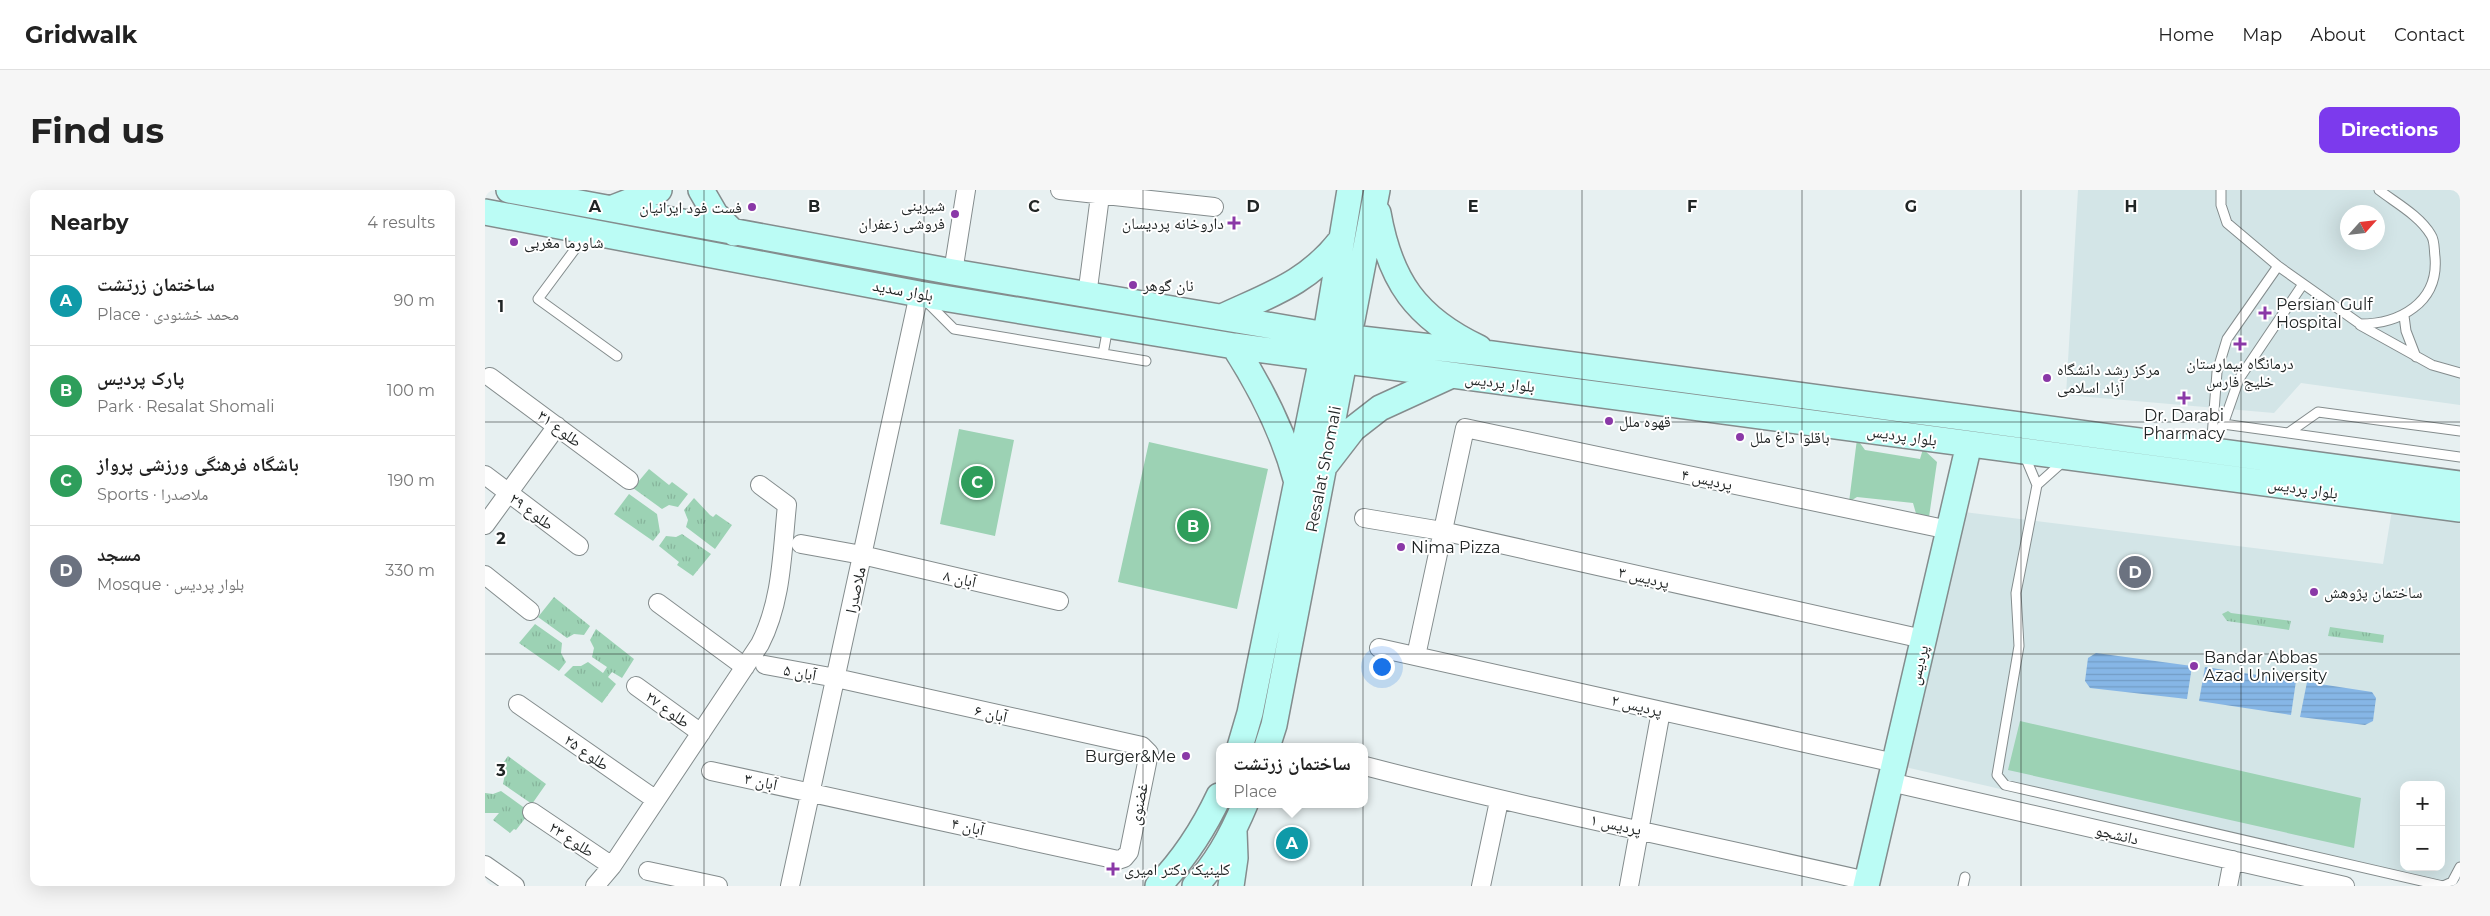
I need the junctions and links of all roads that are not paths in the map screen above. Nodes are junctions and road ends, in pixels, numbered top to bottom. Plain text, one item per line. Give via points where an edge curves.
1 (509, 190) edge
2 (659, 190) edge
3 (701, 190) edge
4 (966, 190) edge
5 (1060, 190) edge
6 (1350, 190) edge
7 (2221, 190) edge
8 (2379, 190) edge
9 (1376, 194) edge
10 (1100, 196) junction
11 (1214, 207) dead end
12 (613, 208) junction
13 (485, 212) edge
14 (588, 231) junction
15 (734, 233) junction
16 (1341, 240) junction
17 (2278, 266) junction
18 (953, 272) junction
19 (1334, 282) junction
20 (2303, 284) junction
21 (1359, 287) junction
22 (919, 294) junction
23 (1087, 296) junction
24 (2404, 316) junction
25 (1222, 317) junction
26 (2360, 324) junction
27 (1108, 325) junction
28 (1268, 325) junction
29 (1234, 346) junction
30 (1335, 348) junction
31 (1263, 350) junction
32 (1103, 354) junction
33 (1492, 354) junction
34 (617, 356) dead end
35 (2416, 357) junction
36 (1527, 359) junction
37 (1146, 361) dead end
38 (2460, 374) edge
39 (1453, 375) junction
40 (490, 377) dead end
41 (1522, 385) junction
42 (2223, 424) junction
43 (1320, 425) junction
44 (557, 426) junction
45 (2460, 431) edge
46 (2288, 433) junction
47 (1969, 444) junction
48 (2211, 450) junction
49 (2023, 452) junction
50 (2460, 456) edge
51 (2068, 458) junction
52 (1323, 468) junction
53 (485, 475) edge
54 (629, 480) dead end
55 (1297, 483) junction
56 (2460, 484) edge
57 (760, 485) dead end
58 (2037, 485) junction
59 (509, 493) junction
60 (2460, 509) edge
61 (1364, 518) dead end
62 (485, 525) edge
63 (1949, 530) junction
64 (1442, 531) junction
65 (801, 544) dead end
66 (579, 546) dead end
67 (862, 555) junction
68 (485, 576) edge
69 (1059, 601) dead end
70 (659, 603) dead end
71 (531, 610) dead end
72 (1923, 639) junction
73 (1379, 648) dead end
74 (1416, 656) junction
75 (765, 665) dead end
76 (745, 667) junction
77 (836, 678) junction
78 (636, 686) dead end
79 (518, 704) dead end
80 (1661, 711) junction
81 (701, 733) junction
82 (1241, 743) edge
83 (1268, 743) edge
84 (1147, 749) joint
85 (1368, 767) edge
86 (711, 771) dead end
87 (1893, 772) junction
88 (811, 792) junction
89 (656, 800) junction
90 (1499, 801) junction
91 (1216, 802) edge
92 (1243, 808) edge
93 (532, 812) dead end
94 (1639, 829) junction
95 (1234, 831) junction
96 (1124, 858) joint
97 (2233, 860) junction
98 (485, 865) edge
99 (612, 866) junction
100 (2460, 867) edge
101 (648, 871) dead end
102 (1867, 884) edge
103 (515, 886) edge
104 (595, 886) edge
105 (717, 886) edge
106 (789, 886) edge
107 (1158, 886) edge
108 (1195, 886) edge
109 (1231, 886) edge
110 (1481, 886) edge
111 (1629, 886) edge
112 (2228, 886) edge
113 (2345, 886) edge

1 - 12 main road, بلوار سدید
2 - 12 main road
3 - 15 main road via 715,214
4 - 18 street
5 - 10 street
6 - 16 main road, Resalat Shomali
7 - 17 lane via 2221,205 2227,223
8 - 24 lane via 2423,223 2433,236 2435,273 2425,294
9 - 21 main road, Resalat Shomali
9 - 33 main road via 1383,244 1396,276 1418,308 1456,337
10 - 11 street
10 - 23 street
12 - 15 main road, بلوار سدید
13 - 14 main road, بلوار سدید
14 - 22 main road, بلوار سدید
14 - 34 lane via 538,299
15 - 18 main road, بلوار سدید
16 - 19 main road, Resalat Shomali
16 - 25 main road via 1311,272 1282,290
17 - 20 lane
17 - 48 lane via 2227,339 2217,372
18 - 23 main road, بلوار سدید
19 - 21 main road
19 - 30 main road, Resalat Shomali
20 - 26 lane
20 - 42 lane via 2239,379
21 - 30 main road, Resalat Shomali
22 - 27 main road, بلوار سدید
22 - 32 lane via 954,329
22 - 67 street, ملاصدرا
23 - 25 main road, بلوار سدید
24 - 26 lane via 2376,324
24 - 35 lane
25 - 28 main road, بلوار سدید
26 - 35 lane
27 - 29 main road, بلوار سدید
27 - 32 lane
28 - 30 main road, بلوار سدید
28 - 31 main road
29 - 31 main road, بلوار سدید
29 - 55 main road via 1280,430
30 - 31 main road, بلوار سدید
30 - 33 main road, بلوار پردیس
30 - 39 main road, بلوار پردیس
30 - 43 main road, Resalat Shomali
32 - 37 lane
33 - 36 main road, بلوار پردیس
35 - 38 lane
36 - 41 main road
36 - 48 main road, بلوار پردیس
39 - 41 main road, بلوار پردیس
39 - 52 main road via 1380,408 1353,428
40 - 44 street, طلوع ۳۱
41 - 47 main road, بلوار پردیس
42 - 46 lane
42 - 48 lane
43 - 52 main road, Resalat Shomali
43 - 55 main road, Resalat Shomali
44 - 54 street, طلوع ۳۱
44 - 59 street
45 - 46 lane via 2318,412
46 - 50 lane
47 - 49 main road, بلوار پردیس
47 - 63 main road, پردیس
48 - 56 main road, بلوار پردیس
49 - 51 main road, بلوار پردیس
49 - 58 lane
51 - 58 lane
51 - 60 main road, بلوار پردیس
52 - 83 main road, Resalat Shomali
53 - 59 street, طلوع ۲۹
55 - 82 main road, Resalat Shomali
57 - 76 street via 787,505 775,606 767,631
58 - 100 lane via 2016,592 2019,646 1997,775 2000,781 2005,785 2443,886 2452,882
59 - 62 street
59 - 66 street, طلوع ۲۹
61 - 64 street, پردیس ۳
63 - 64 street, پردیس ۴ via 1465,428
63 - 72 main road, پردیس
64 - 72 street, پردیس ۳
64 - 74 street
65 - 67 street, آبان ۸
67 - 69 street, آبان ۸
67 - 77 street, ملاصدرا
68 - 71 street
70 - 76 street
72 - 87 main road, پردیس
73 - 74 street, پردیس ۲
74 - 80 street, پردیس ۲
75 - 77 street, آبان ۵
76 - 81 street
77 - 84 street, آبان ۶
77 - 88 street, ملاصدرا
78 - 81 street, طلوع ۲۷
79 - 89 street, طلوع ۲۵
80 - 87 street, پردیس ۲
80 - 94 street
81 - 89 street
84 - 96 street, غضنوی via 1149,753 1129,852
85 - 90 street, پردیس ۱
86 - 88 street, آبان ۳
87 - 97 street, دانشجو
87 - 102 main road, پردیس
88 - 96 street, آبان ۴ via 1118,860
88 - 106 street, ملاصدرا
89 - 99 street
90 - 94 street, پردیس ۱
90 - 110 street
91 - 107 main road via 1204,828
92 - 95 main road
93 - 99 street, طلوع ۲۳
94 - 102 street, پردیس ۱
94 - 111 street
95 - 108 main road
95 - 109 main road
97 - 112 street
97 - 113 street, دانشجو
98 - 103 street
99 - 104 street
101 - 105 street

